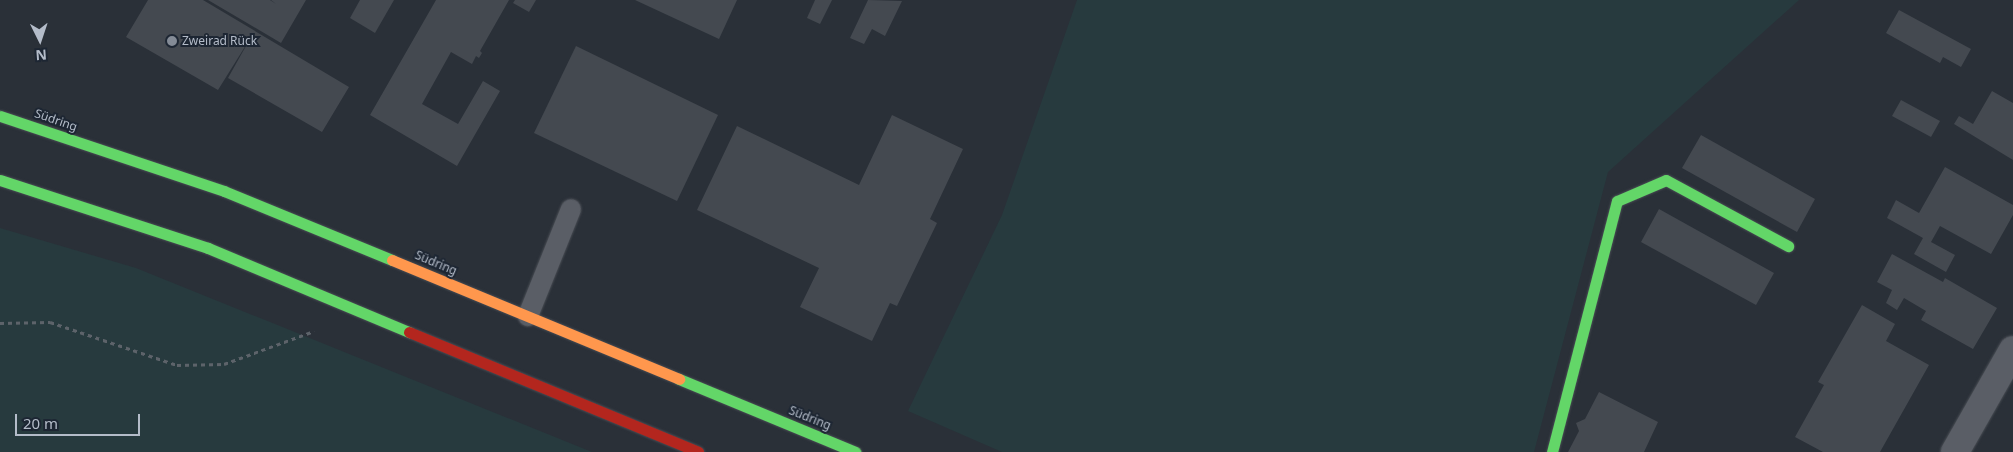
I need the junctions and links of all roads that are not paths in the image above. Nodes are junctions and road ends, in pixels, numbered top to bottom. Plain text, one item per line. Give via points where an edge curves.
1 (0, 116) edge
2 (0, 180) edge
3 (572, 209) dead end
4 (1788, 246) dead end
5 (528, 316) junction
6 (2013, 350) edge
7 (698, 452) edge
8 (855, 452) edge
9 (1552, 452) edge
10 (1955, 452) edge

1 - 5 main road, Südring via 224,191
2 - 7 main road via 208,248
3 - 5 lane
4 - 9 main road via 1666,180 1617,201
5 - 8 main road, Südring
6 - 10 street

